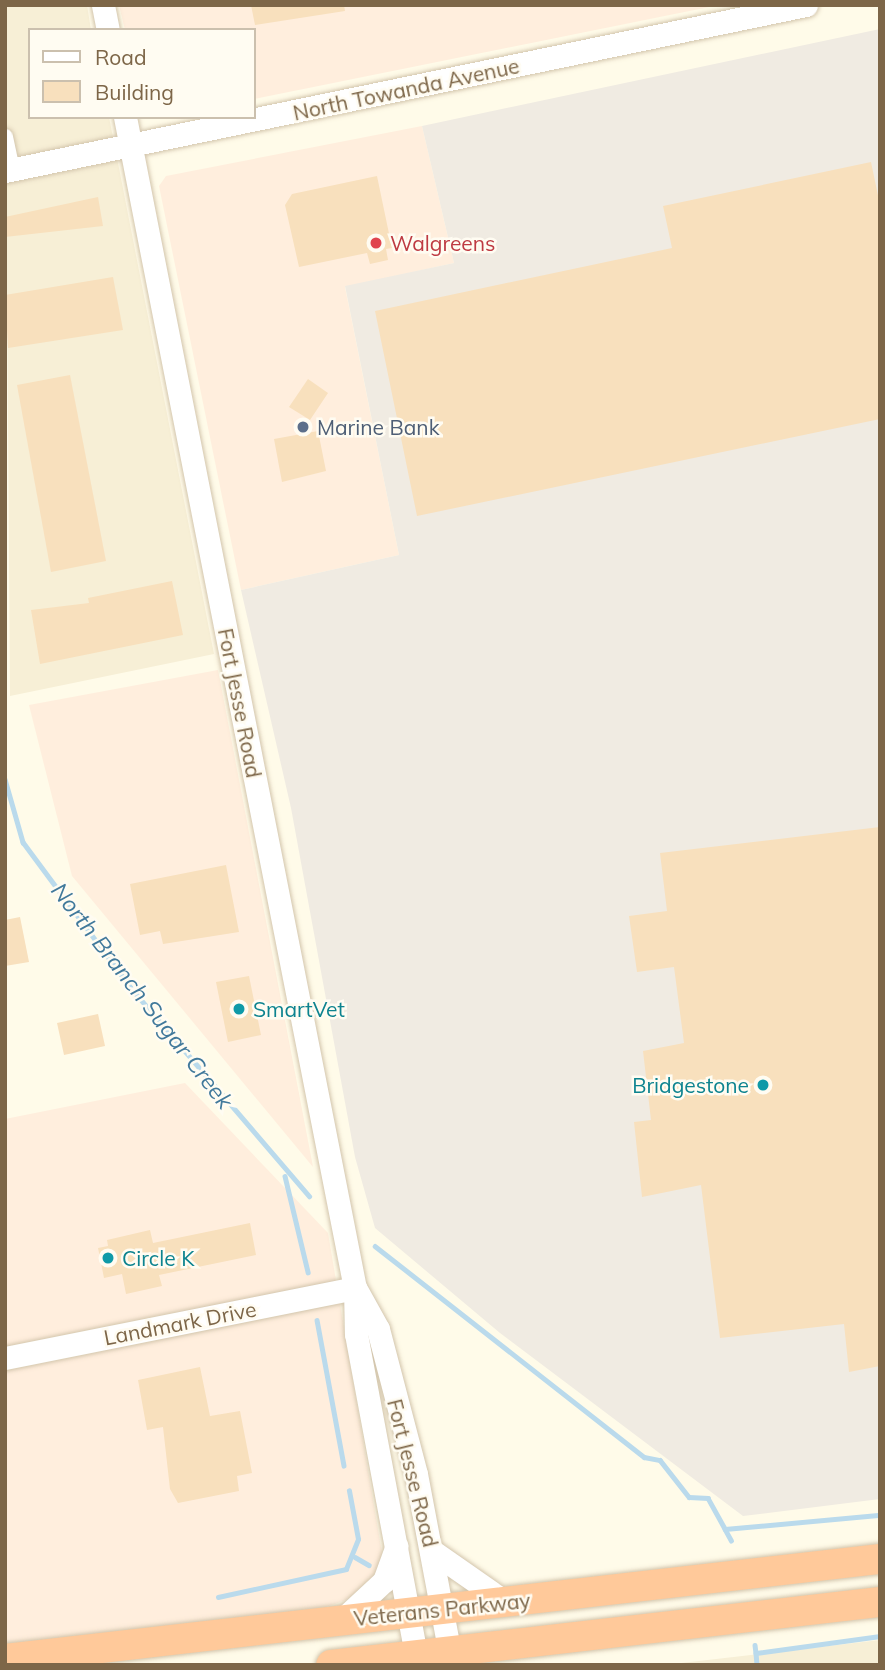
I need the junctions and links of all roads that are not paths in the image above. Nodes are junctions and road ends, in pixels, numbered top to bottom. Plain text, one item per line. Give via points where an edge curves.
1 (103, 5) edge
2 (806, 5) edge
3 (108, 28) edge
4 (125, 119) edge
5 (5, 137) edge
6 (130, 147) junction
7 (9, 171) edge
8 (355, 1288) junction
9 (5, 1358) edge
10 (397, 1546) junction
11 (432, 1550) junction
12 (880, 1559) edge
13 (505, 1602) junction
14 (880, 1602) edge
15 (443, 1609) junction
16 (410, 1612) junction
17 (342, 1620) junction
18 (515, 1643) junction
19 (451, 1658) edge
20 (5, 1659) edge
21 (418, 1660) edge
22 (344, 1664) edge
23 (492, 1665) edge

1 - 3 main road
2 - 6 main road, North Towanda Avenue
4 - 6 main road, Fort Jesse Road
5 - 7 street
6 - 7 main road, North Towanda Avenue
6 - 8 main road, Fort Jesse Road
8 - 9 main road, Landmark Drive
8 - 10 main road, Fort Jesse Road via 356,1334
8 - 11 main road, Fort Jesse Road via 378,1329
10 - 16 main road, Fort Jesse Road
10 - 17 main road via 384,1581
11 - 13 main road
11 - 15 main road, Fort Jesse Road
12 - 13 highway, Veterans Parkway
13 - 15 highway, Veterans Parkway
14 - 18 highway, Veterans Parkway
15 - 16 highway, Veterans Parkway
15 - 19 main road, Fort Jesse Road
16 - 17 highway, Veterans Parkway
16 - 21 main road, Fort Jesse Road
17 - 20 highway, Veterans Parkway
18 - 19 highway, Veterans Parkway
18 - 23 main road
19 - 21 highway, Veterans Parkway
21 - 22 highway, Veterans Parkway

